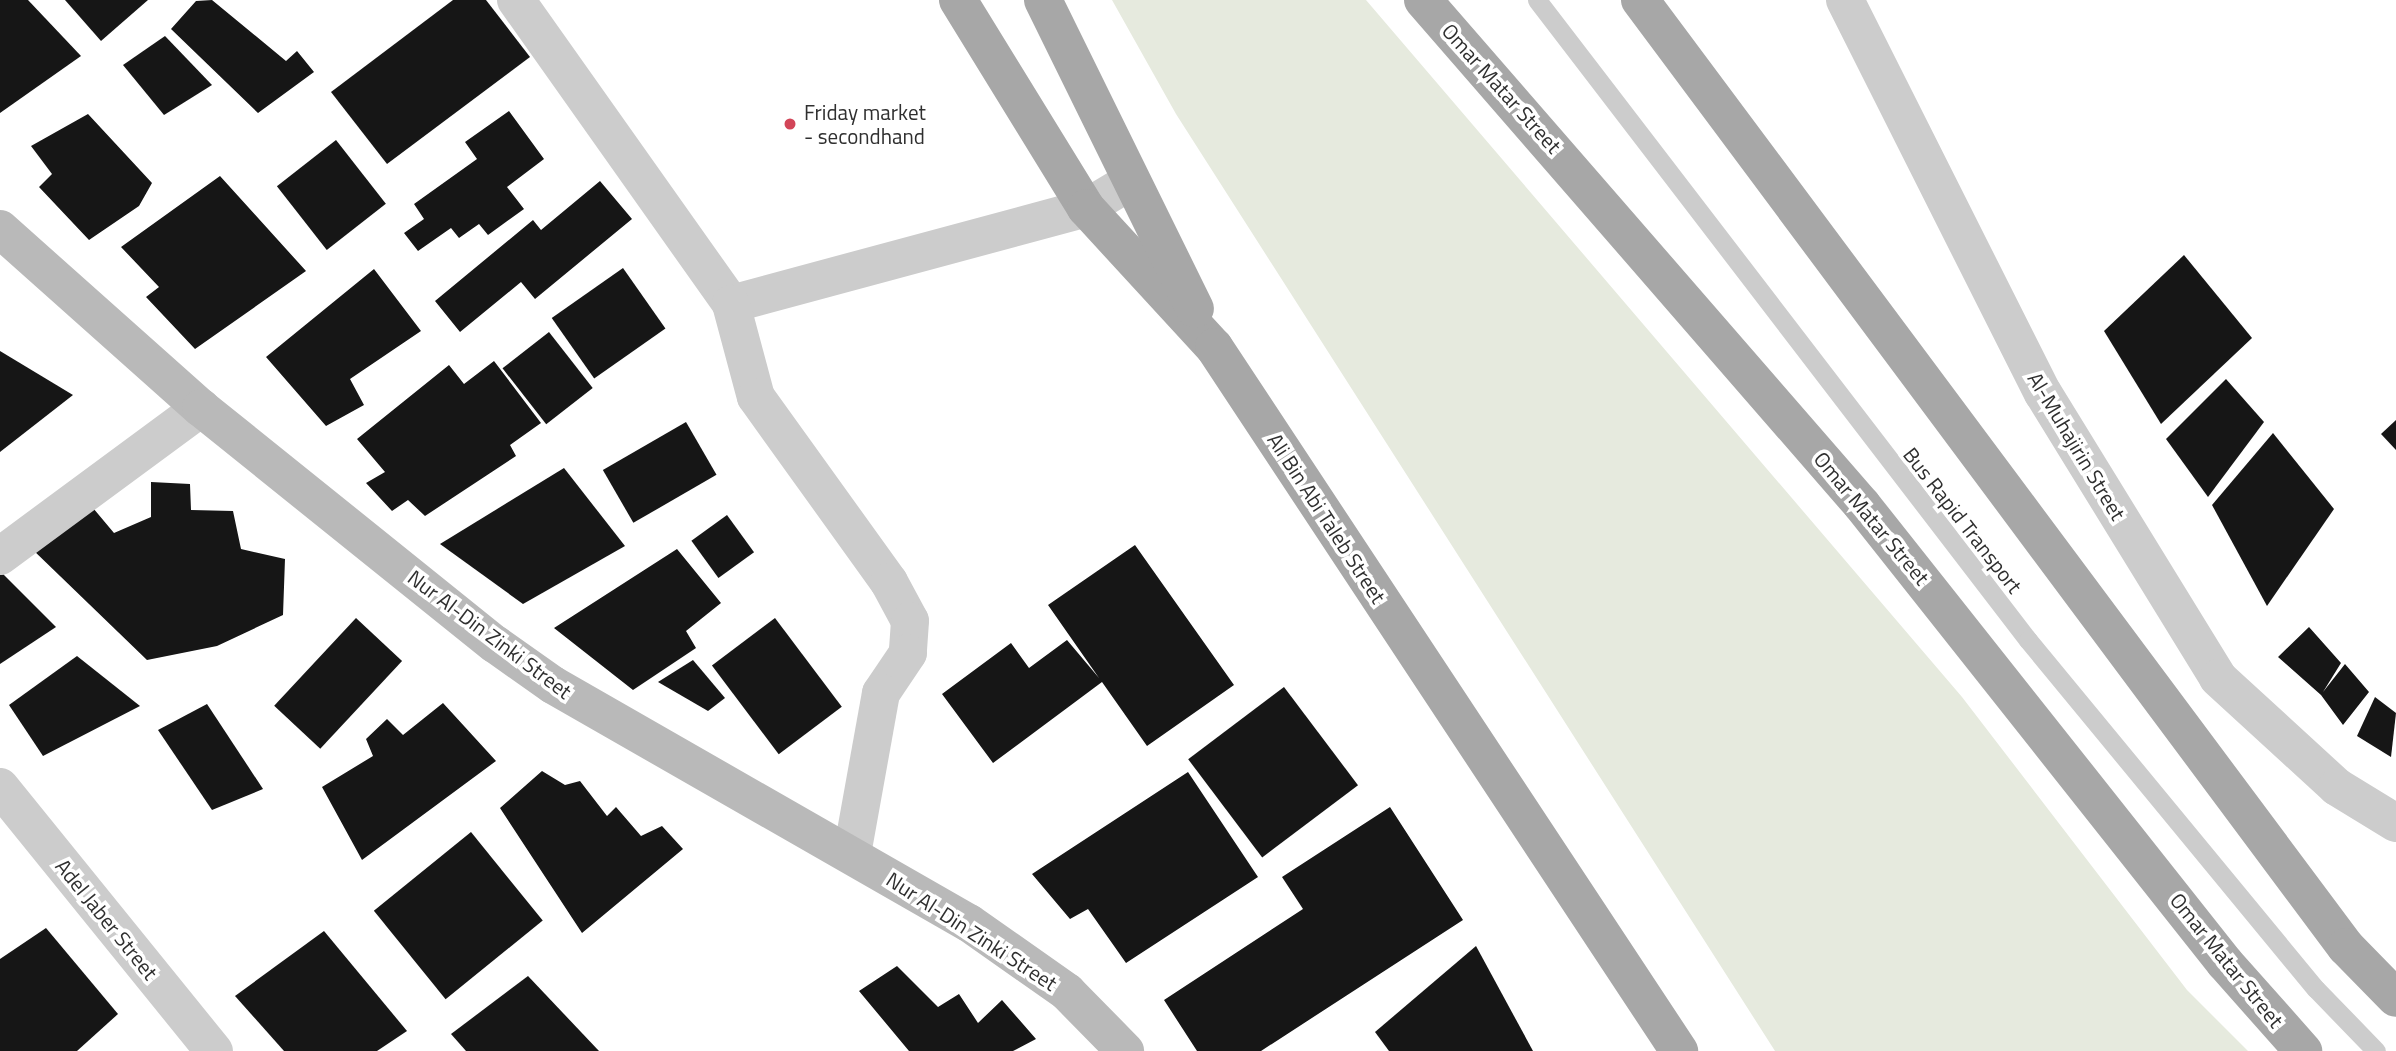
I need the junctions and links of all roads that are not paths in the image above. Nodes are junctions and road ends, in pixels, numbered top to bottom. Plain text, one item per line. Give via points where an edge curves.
1 (516, 0) edge
2 (958, 0) edge
3 (1043, 0) edge
4 (1423, 0) edge
5 (1537, 0) edge
6 (1640, 0) edge
7 (1845, 0) edge
8 (1131, 181) junction
9 (1086, 208) junction
10 (0, 229) edge
11 (731, 304) junction
12 (1214, 347) junction
13 (201, 408) junction
14 (0, 556) edge
15 (0, 787) edge
16 (2396, 824) edge
17 (852, 854) junction
18 (2396, 998) edge
19 (214, 1051) edge
20 (1125, 1051) edge
21 (1679, 1051) edge
22 (2303, 1051) edge
23 (2376, 1051) edge

1 - 11 street
2 - 9 main road, Ali Bin Abi Taleb Street
3 - 8 main road
4 - 22 main road, Omar Matar Street via 1862,505 2225,962
5 - 23 lane, Bus Rapid Transport via 2028,640 2316,989
6 - 18 main road via 2346,947
7 - 16 street, Al-Muhajirin Street via 2043,393 2218,678 2337,788
8 - 9 street
8 - 12 main road
9 - 11 street
9 - 12 main road, Ali Bin Abi Taleb Street
10 - 13 street, Nur Al-Din Zinki Street
11 - 17 street via 756,397 889,582 910,621 908,653 881,692
12 - 21 main road, Ali Bin Abi Taleb Street
13 - 14 street
13 - 17 street, Nur Al-Din Zinki Street via 553,685
15 - 19 street, Adel Jaber Street
17 - 20 street, Nur Al-Din Zinki Street via 969,923 1067,992

